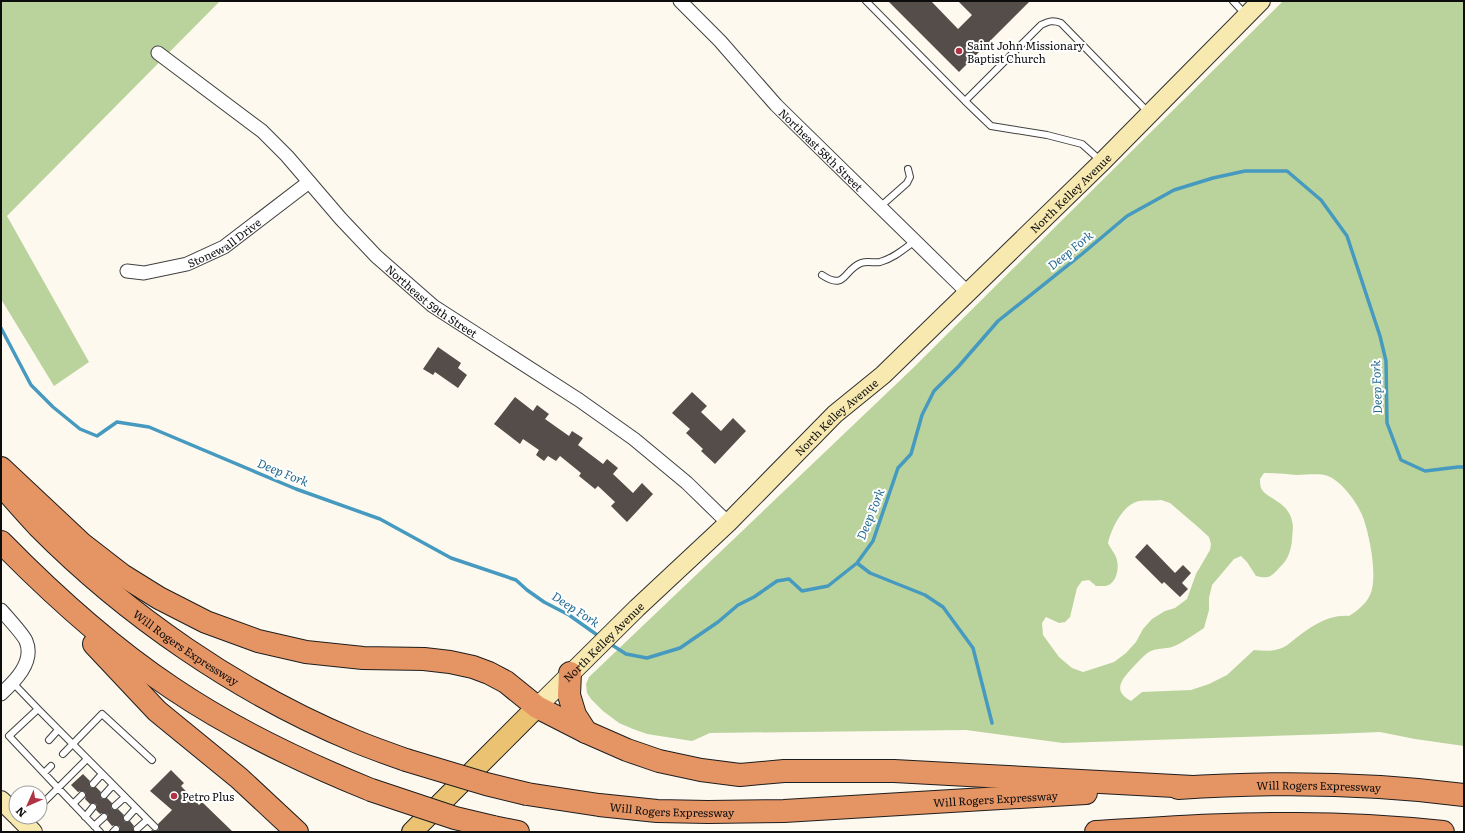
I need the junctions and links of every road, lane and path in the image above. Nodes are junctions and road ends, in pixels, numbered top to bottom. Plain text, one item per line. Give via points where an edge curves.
1 (680, 1) edge
2 (866, 1) edge
3 (1233, 1) edge
4 (1261, 1) edge
5 (1247, 16) junction
6 (158, 53) dead end
7 (965, 101) junction
8 (1151, 114) junction
9 (1102, 162) junction
10 (908, 169) dead end
11 (309, 182) junction
12 (881, 206) junction
13 (915, 241) junction
14 (127, 271) dead end
15 (822, 275) dead end
16 (968, 293) junction
17 (1, 468) edge
18 (1, 484) edge
19 (728, 523) junction
20 (1, 543) edge
21 (1, 610) edge
22 (570, 673) junction
23 (13, 683) junction
24 (1, 694) edge
25 (537, 707) junction
26 (38, 709) junction
27 (58, 730) junction
28 (586, 732) junction
29 (49, 740) dead end
30 (72, 744) junction
31 (63, 754) dead end
32 (87, 759) junction
33 (152, 760) dead end
34 (51, 766) dead end
35 (44, 773) junction
36 (102, 774) junction
37 (93, 784) dead end
38 (113, 785) junction
39 (1193, 787) junction
40 (58, 788) junction
41 (82, 795) dead end
42 (104, 795) dead end
43 (1464, 795) edge
44 (125, 797) junction
45 (48, 798) edge
46 (73, 804) junction
47 (115, 806) dead end
48 (93, 807) dead end
49 (136, 808) junction
50 (85, 817) junction
51 (104, 817) dead end
52 (126, 818) dead end
53 (147, 820) junction
54 (94, 826) junction
55 (155, 827) dead end
56 (137, 829) dead end
57 (1425, 831) edge
58 (100, 832) edge
59 (297, 832) edge
60 (412, 832) edge
61 (518, 832) edge
62 (1096, 832) edge
63 (1443, 832) edge

1 - 12 street, Northeast 58th Street via 720,41 776,105
2 - 7 lane
3 - 5 lane
4 - 5 street, North Kelley Avenue
5 - 8 street, North Kelley Avenue
6 - 11 street, Northeast 59th Street via 262,131
7 - 8 lane via 1041,25 1047,21 1055,21 1061,23
7 - 9 lane via 992,126 1082,144
8 - 9 street, North Kelley Avenue
9 - 16 street, North Kelley Avenue
10 - 12 lane via 910,177 907,183
11 - 14 street, Stonewall Drive via 224,247 187,264 144,273
11 - 19 street, Northeast 59th Street via 376,256 433,306 579,400 634,439 687,483
12 - 13 street, Northeast 58th Street
13 - 15 lane via 895,256 879,262 862,263 840,280 832,281
13 - 16 street, Northeast 58th Street
16 - 19 street, North Kelley Avenue via 883,375 835,414
17 - 25 highway via 82,544 122,575 159,598 206,622 258,641 306,652 363,658 450,662 472,667 506,682
18 - 39 highway, Will Rogers Expressway, bridge via 37,525 72,558 114,594 207,663 245,686 355,741 406,760 486,784 599,806 708,812 816,809
19 - 22 street, North Kelley Avenue
20 - 59 highway via 157,711 239,778
20 - 61 highway, bridge via 78,616 123,652 172,688 236,728 292,757 371,790 455,818
21 - 23 street via 27,642 28,655 23,672
22 - 25 street, North Kelley Avenue
22 - 28 highway via 569,695 575,715
23 - 24 street
23 - 26 lane
25 - 28 highway
25 - 60 main road, North Kelley Avenue
26 - 27 lane
26 - 35 lane via 9,736
27 - 29 lane
27 - 30 lane
28 - 39 highway via 659,761 740,775 784,771 894,771
30 - 31 lane
30 - 32 lane
30 - 33 lane via 102,714
32 - 36 lane
32 - 40 lane
34 - 35 lane
35 - 40 lane
36 - 37 lane
36 - 38 lane
38 - 42 lane
38 - 44 lane
39 - 43 highway, Will Rogers Expressway via 1294,785
40 - 45 lane
40 - 46 lane
41 - 46 lane
44 - 47 lane
44 - 49 lane
46 - 50 lane
48 - 50 lane
49 - 52 lane
49 - 53 lane
50 - 54 lane
51 - 54 lane
53 - 55 lane
53 - 56 lane
54 - 58 lane
57 - 62 highway via 1297,824
57 - 63 highway

